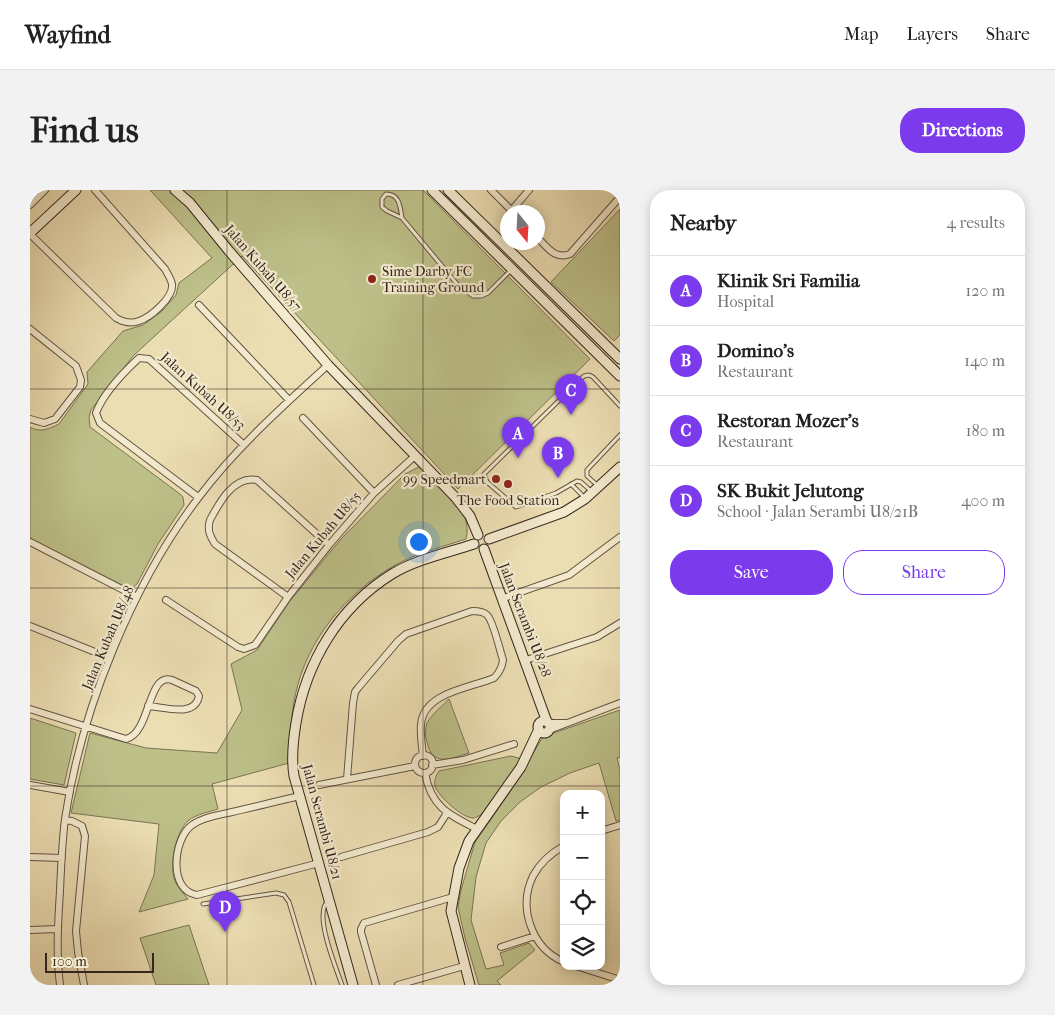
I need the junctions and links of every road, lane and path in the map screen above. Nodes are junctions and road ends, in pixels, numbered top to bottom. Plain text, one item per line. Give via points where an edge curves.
1 (44, 190) edge
2 (76, 190) edge
3 (95, 190) edge
4 (175, 190) edge
5 (432, 190) edge
6 (448, 190) edge
7 (491, 190) edge
8 (529, 190) edge
9 (620, 198) edge
10 (30, 205) edge
11 (505, 205) edge
12 (517, 205) edge
13 (402, 218) junction
14 (30, 234) edge
15 (545, 245) edge
16 (512, 270) junction
17 (200, 305) dead end
18 (30, 329) edge
19 (620, 358) edge
20 (328, 365) junction
21 (620, 376) edge
22 (289, 400) junction
23 (620, 406) edge
24 (303, 418) dead end
25 (30, 419) edge
26 (620, 435) edge
27 (244, 445) junction
28 (416, 455) junction
29 (620, 467) edge
30 (571, 484) junction
31 (374, 493) junction
32 (592, 493) junction
33 (198, 497) junction
34 (478, 535) junction
35 (620, 537) edge
36 (488, 539) junction
37 (30, 542) edge
38 (474, 544) junction
39 (329, 545) junction
40 (484, 549) junction
41 (137, 597) junction
42 (288, 597) junction
43 (501, 599) junction
44 (166, 600) dead end
45 (620, 623) edge
46 (30, 626) edge
47 (110, 658) junction
48 (526, 660) junction
49 (620, 703) edge
50 (148, 706) junction
51 (30, 709) edge
52 (85, 726) junction
53 (545, 726) junction
54 (514, 744) dead end
55 (423, 756) junction
56 (432, 765) junction
57 (415, 766) junction
58 (424, 773) junction
59 (347, 779) junction
60 (30, 785) edge
61 (319, 785) dead end
62 (70, 792) junction
63 (300, 796) junction
64 (447, 813) junction
65 (65, 820) junction
66 (620, 824) edge
67 (477, 829) junction
68 (605, 829) edge
69 (560, 848) edge
70 (30, 857) edge
71 (62, 858) junction
72 (341, 858) dead end
73 (319, 863) junction
74 (453, 897) junction
75 (329, 900) junction
76 (203, 904) dead end
77 (58, 929) junction
78 (30, 930) edge
79 (535, 936) junction
80 (501, 947) dead end
81 (560, 959) edge
82 (464, 966) junction
83 (589, 970) edge
84 (620, 980) edge
85 (60, 985) edge
86 (84, 985) edge
87 (314, 985) edge
88 (342, 985) edge
89 (353, 985) edge
90 (376, 985) edge
91 (398, 985) edge
92 (470, 985) edge

1 - 10 street
2 - 14 street
3 - 14 street via 165,269 172,283 164,303 144,319 122,322 116,318
4 - 20 street, Jalan Kubah U8/57 via 190,203
5 - 16 street
6 - 19 street
7 - 11 street
8 - 12 street
9 - 15 street via 570,254 555,254
13 - 13 lane via 382,206 386,194 398,200
13 - 16 lane via 457,284 473,296 488,293
16 - 21 street
17 - 22 street
18 - 25 street via 76,366 80,387 55,419 44,423
20 - 22 street, Jalan Kubah U8/48
20 - 28 street, Jalan Kubah U8/57
22 - 27 street, Jalan Kubah U8/48
23 - 30 lane via 592,377 584,376 484,474 487,482 516,506 556,493
24 - 31 street
26 - 32 lane via 586,472
27 - 33 street, Jalan Kubah U8/48
27 - 33 street, Jalan Kubah U8/53 via 149,358 139,358 131,366 100,404 96,413 100,423
28 - 31 street, Jalan Kubah U8/55
28 - 34 street, Jalan Kubah U8/57 via 465,508
29 - 32 street
30 - 32 lane
30 - 32 lane via 579,481
31 - 39 street, Jalan Kubah U8/55
32 - 36 street via 550,518
33 - 41 street, Jalan Kubah U8/48 via 160,554
34 - 36 street via 485,535
34 - 38 street
35 - 43 street via 569,575
36 - 40 street via 488,546
37 - 41 street
38 - 40 street
38 - 63 street, Jalan Serambi U8/21 via 423,560 393,574 361,598 325,641 307,677 296,725 292,764
39 - 42 street, Jalan Kubah U8/55
39 - 42 street via 256,480 244,480 232,487 210,520 211,537 215,544
40 - 43 street, Jalan Serambi U8/28
41 - 47 street, Jalan Kubah U8/48
42 - 44 street, Jalan Kubah U8/55 via 250,648 238,647
43 - 48 street, Jalan Serambi U8/28
45 - 48 street via 597,637
46 - 47 street
47 - 52 street, Jalan Kubah U8/48
48 - 53 street, Jalan Serambi U8/28
49 - 53 street via 569,722
50 - 50 street via 158,683 164,679 196,691 199,696 195,706 188,709
50 - 52 street via 139,730 130,738 120,738
51 - 52 street
52 - 62 street, Jalan Kubah U8/48
53 - 67 street via 521,767
54 - 56 street via 463,760
55 - 56 street via 429,757
55 - 57 street via 417,759
55 - 59 street via 421,720 434,702 439,697 494,678 502,665 502,654 490,620 482,612 472,611 406,634 358,688 353,703
56 - 58 street
57 - 58 street
57 - 59 street
58 - 64 street via 432,797
59 - 61 street
60 - 62 street
62 - 65 street, Jalan Kubah U8/48
63 - 73 street, Jalan Serambi U8/21
63 - 73 street via 204,819 189,826 177,853 180,881 184,890 197,895
64 - 67 street
64 - 72 street via 438,827 428,832
65 - 71 street, Jalan Kubah U8/48
65 - 86 street via 82,826 85,836 76,931
66 - 68 street
67 - 74 street via 462,857
69 - 79 street via 539,867 529,887 528,918
70 - 71 street
71 - 77 street, Jalan Kubah U8/48
73 - 75 street, Jalan Serambi U8/21
74 - 82 street via 451,911
74 - 90 street via 364,924 361,932
75 - 88 lane via 322,912 323,923
75 - 89 street, Jalan Serambi U8/21
76 - 87 lane via 276,893 284,895 289,902
77 - 78 street
77 - 85 street, Jalan Kubah U8/48
79 - 80 street
79 - 81 street
82 - 91 street
82 - 92 street
83 - 84 street

